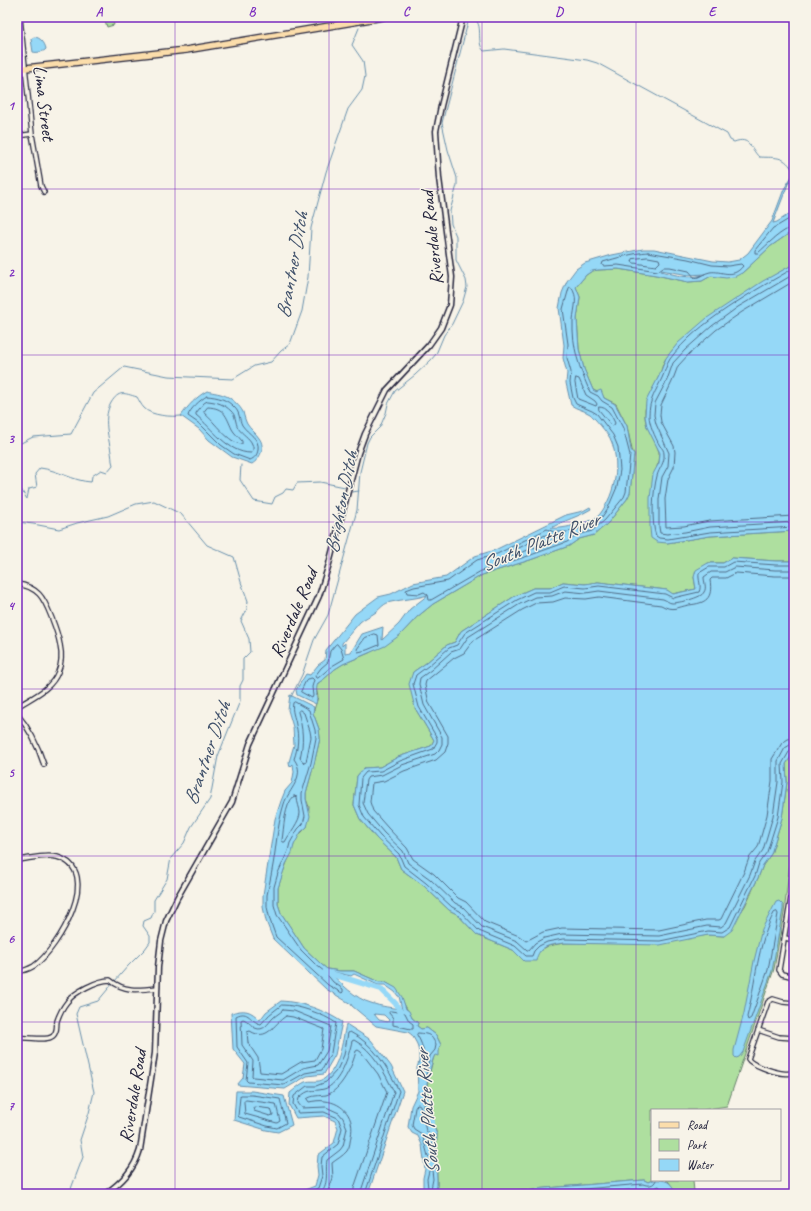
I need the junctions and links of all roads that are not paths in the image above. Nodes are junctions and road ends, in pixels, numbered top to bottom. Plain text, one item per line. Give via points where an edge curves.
1 (20, 17) edge
2 (383, 17) edge
3 (463, 17) edge
4 (350, 20) edge
5 (25, 68) junction
6 (17, 69) edge
7 (32, 134) junction
8 (17, 136) edge
9 (44, 192) dead end
10 (17, 584) edge
11 (17, 707) edge
12 (17, 714) edge
13 (44, 765) dead end
14 (17, 860) edge
15 (794, 879) edge
16 (792, 903) edge
17 (785, 938) junction
18 (794, 940) edge
19 (17, 972) edge
20 (794, 977) edge
21 (157, 988) junction
22 (794, 1003) edge
23 (758, 1030) junction
24 (17, 1038) edge
25 (794, 1038) edge
26 (794, 1073) edge
27 (105, 1194) edge

1 - 5 street, Lima Street
2 - 4 main road
3 - 21 street, Riverdale Road via 436,131 438,170 452,277 448,311 441,328 429,345 387,390 365,434 319,596 250,744 232,802 166,921 160,946
4 - 5 main road via 184,50
5 - 6 main road
5 - 7 street, Lima Street
7 - 8 street
7 - 9 street, Lima Street
10 - 11 street via 31,588 40,595 46,605 60,644 61,659 58,673 51,684
12 - 13 street via 35,740
14 - 19 street via 53,856 64,860 75,871 77,883 73,908 60,936 33,967
15 - 16 street
16 - 17 street
17 - 18 street
17 - 20 street via 780,971
21 - 24 street via 131,990 110,980 99,981 67,1001 53,1036 44,1039
21 - 27 street, Riverdale Road via 155,1053 140,1150 127,1176
22 - 23 street via 773,999 769,1001
23 - 25 street via 779,1037
23 - 26 street via 749,1061 778,1073

